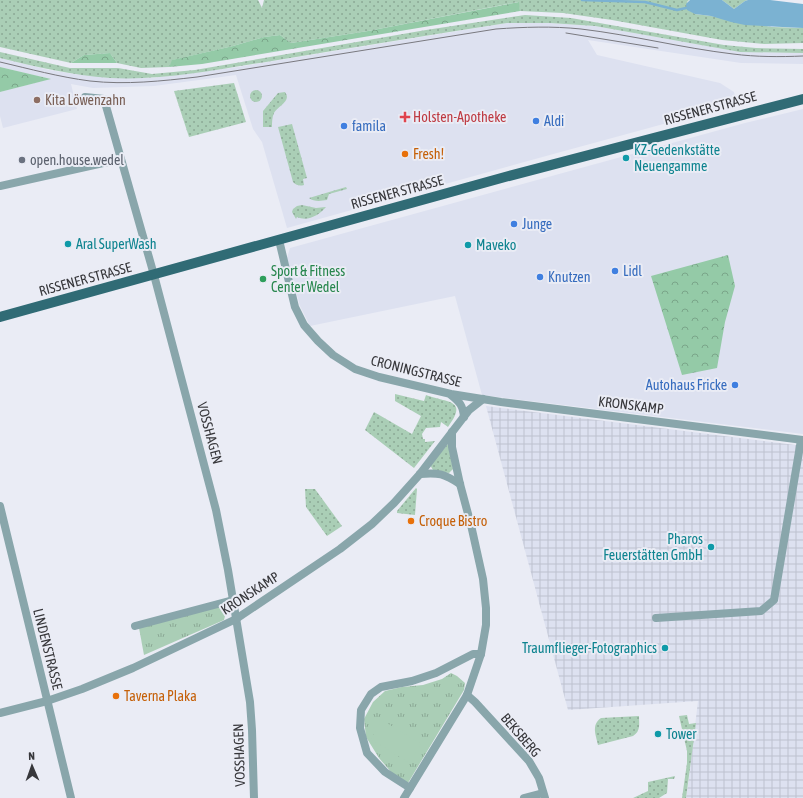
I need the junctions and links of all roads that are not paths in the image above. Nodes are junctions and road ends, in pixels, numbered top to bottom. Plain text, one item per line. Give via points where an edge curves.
1 (85, 98) dead end
2 (803, 99) edge
3 (121, 159) junction
4 (0, 186) edge
5 (278, 240) junction
6 (154, 275) junction
7 (0, 316) edge
8 (451, 394) junction
9 (483, 399) junction
10 (464, 417) junction
11 (452, 432) junction
12 (802, 440) edge
13 (420, 474) junction
14 (460, 484) junction
15 (0, 506) edge
16 (233, 600) junction
17 (656, 618) dead end
18 (236, 619) junction
19 (135, 626) dead end
20 (481, 654) junction
21 (467, 695) junction
22 (47, 701) junction
23 (0, 714) edge
24 (410, 788) junction
25 (544, 795) edge
26 (71, 798) edge
27 (254, 798) edge
28 (404, 798) edge
29 (524, 798) edge

1 - 3 street, VOSSHAGEN via 104,99
2 - 5 main road, RISSENER STRASSE
3 - 4 street
3 - 6 street, VOSSHAGEN
5 - 6 main road, RISSENER STRASSE
5 - 8 street, CRONINGSTRASSE via 295,307 304,325 333,355 355,369
6 - 7 main road, RISSENER STRASSE
6 - 16 street, VOSSHAGEN via 210,485
8 - 9 street, CRONINGSTRASSE
8 - 10 street via 461,403
9 - 10 street, KRONSKAMP
9 - 12 street, KRONSKAMP
10 - 11 street, KRONSKAMP
11 - 13 street, KRONSKAMP
11 - 14 street via 452,446
12 - 17 street, KRONSKAMP via 774,600 761,611
13 - 14 street via 445,475
13 - 18 street, KRONSKAMP via 394,503 355,538
14 - 20 street via 485,592 486,625
15 - 22 street, LINDENSTRASSE
16 - 18 street, VOSSHAGEN
16 - 19 street, KRONSKAMP
18 - 22 street, KRONSKAMP via 132,668
18 - 27 street, VOSSHAGEN via 250,702
20 - 21 street
20 - 24 street via 473,654 436,674 381,687 371,694 361,710 360,728 367,753 385,772
21 - 24 street
21 - 25 street, BEKSBERG via 528,762 539,778
22 - 23 street, KRONSKAMP
22 - 26 street, LINDENSTRASSE
24 - 28 street
25 - 29 street

